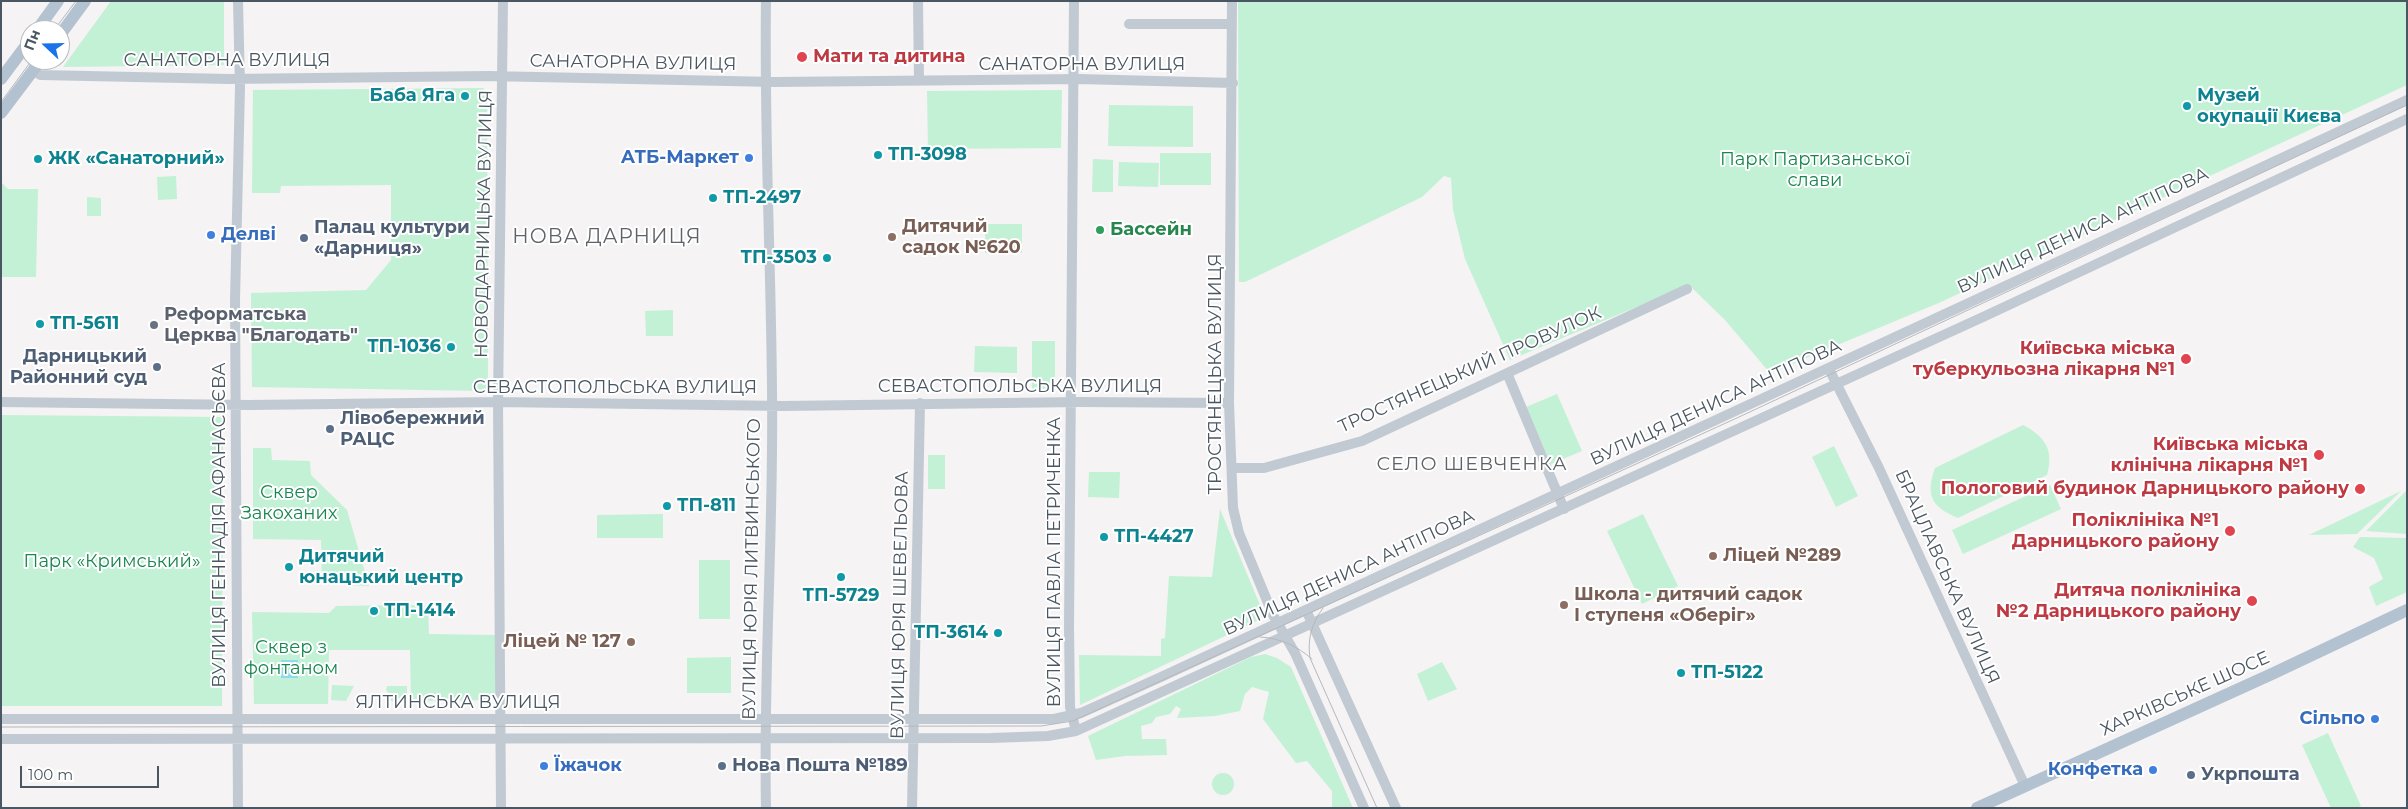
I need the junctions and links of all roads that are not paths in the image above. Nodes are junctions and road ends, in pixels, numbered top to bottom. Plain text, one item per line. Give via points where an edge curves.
1 (58, 1) edge
2 (85, 1) edge
3 (238, 1) edge
4 (503, 1) edge
5 (766, 1) edge
6 (918, 1) edge
7 (1074, 1) edge
8 (1232, 1) edge
9 (44, 20) edge
10 (70, 21) edge
11 (1129, 24) dead end
12 (1232, 24) junction
13 (20, 53) edge
14 (34, 70) edge
15 (39, 70) edge
16 (503, 76) junction
17 (240, 78) junction
18 (1, 79) edge
19 (919, 80) junction
20 (1072, 80) junction
21 (764, 81) junction
22 (1232, 82) junction
23 (2407, 100) edge
24 (1, 113) edge
25 (2407, 119) edge
26 (1687, 289) dead end
27 (1830, 369) junction
28 (1507, 373) junction
29 (1836, 383) junction
30 (1, 402) edge
31 (498, 402) junction
32 (1070, 402) junction
33 (920, 403) junction
34 (1229, 403) junction
35 (236, 404) junction
36 (772, 405) junction
37 (1232, 468) junction
38 (1558, 494) junction
39 (1564, 509) junction
40 (1306, 610) junction
41 (2407, 610) edge
42 (1278, 623) junction
43 (1312, 624) junction
44 (1285, 636) junction
45 (1072, 715) junction
46 (1, 719) edge
47 (238, 719) junction
48 (501, 719) junction
49 (765, 719) junction
50 (915, 719) junction
51 (1076, 731) junction
52 (764, 737) junction
53 (238, 738) junction
54 (501, 738) junction
55 (914, 738) junction
56 (1, 739) edge
57 (2025, 786) junction
58 (238, 808) edge
59 (501, 808) edge
60 (766, 808) edge
61 (912, 808) edge
62 (1364, 808) edge
63 (1396, 808) edge
64 (1977, 808) edge

1 - 9 main road
2 - 10 main road
3 - 17 street, ВУЛИЦЯ ГЕННАДІЯ АФАНАСЬЄВА
4 - 16 street, НОВОДАРНИЦЬКА ВУЛИЦЯ
5 - 21 street, ВУЛИЦЯ ЮРІЯ ЛИТВИНСЬКОГО
6 - 19 street
7 - 20 street, ВУЛИЦЯ ПАВЛА ПЕТРИЧЕНКА
8 - 12 street, ТРОСТЯНЕЦЬКА ВУЛИЦЯ
11 - 12 street
12 - 22 street, ТРОСТЯНЕЦЬКА ВУЛИЦЯ
13 - 18 main road
14 - 24 main road
15 - 17 street, САНАТОРНА ВУЛИЦЯ via 40,75
16 - 17 street, САНАТОРНА ВУЛИЦЯ
16 - 21 street, САНАТОРНА ВУЛИЦЯ
16 - 31 street, НОВОДАРНИЦЬКА ВУЛИЦЯ
17 - 35 street, ВУЛИЦЯ ГЕННАДІЯ АФАНАСЬЄВА
19 - 20 street, САНАТОРНА ВУЛИЦЯ
19 - 21 street, САНАТОРНА ВУЛИЦЯ
20 - 22 street, САНАТОРНА ВУЛИЦЯ
20 - 32 street, ВУЛИЦЯ ПАВЛА ПЕТРИЧЕНКА
21 - 36 street, ВУЛИЦЯ ЮРІЯ ЛИТВИНСЬКОГО
22 - 34 street, ТРОСТЯНЕЦЬКА ВУЛИЦЯ
23 - 27 street, ВУЛИЦЯ ДЕНИСА АНТІПОВА via 2208,190
25 - 29 street, ВУЛИЦЯ ДЕНИСА АНТІПОВА
26 - 28 street, ТРОСТЯНЕЦЬКИЙ ПРОВУЛОК
27 - 29 street, БРАЦЛАВСЬКА ВУЛИЦЯ
27 - 38 street, ВУЛИЦЯ ДЕНИСА АНТІПОВА
28 - 37 street, ТРОСТЯНЕЦЬКИЙ ПРОВУЛОК via 1362,441 1264,468
28 - 38 street
29 - 39 street, ВУЛИЦЯ ДЕНИСА АНТІПОВА
29 - 57 street, БРАЦЛАВСЬКА ВУЛИЦЯ via 1879,468
30 - 35 street, СЕВАСТОПОЛЬСЬКА ВУЛИЦЯ
31 - 35 street, СЕВАСТОПОЛЬСЬКА ВУЛИЦЯ
31 - 36 street, СЕВАСТОПОЛЬСЬКА ВУЛИЦЯ
31 - 48 street, НОВОДАРНИЦЬКА ВУЛИЦЯ
32 - 33 street, СЕВАСТОПОЛЬСЬКА ВУЛИЦЯ
32 - 34 street, СЕВАСТОПОЛЬСЬКА ВУЛИЦЯ
32 - 45 street, ВУЛИЦЯ ПАВЛА ПЕТРИЧЕНКА
33 - 36 street, СЕВАСТОПОЛЬСЬКА ВУЛИЦЯ
33 - 50 street, ВУЛИЦЯ ЮРІЯ ШЕВЕЛЬОВА
34 - 37 street, ТРОСТЯНЕЦЬКА ВУЛИЦЯ
35 - 47 street, ВУЛИЦЯ ГЕННАДІЯ АФАНАСЬЄВА
36 - 49 street, ВУЛИЦЯ ЮРІЯ ЛИТВИНСЬКОГО
37 - 42 street, ТРОСТЯНЕЦЬКА ВУЛИЦЯ via 1233,508 1238,533
38 - 39 street
38 - 40 street, ВУЛИЦЯ ДЕНИСА АНТІПОВА
39 - 43 street, ВУЛИЦЯ ДЕНИСА АНТІПОВА
40 - 42 street, ВУЛИЦЯ ДЕНИСА АНТІПОВА
40 - 43 street
41 - 57 main road, ХАРКІВСЬКЕ ШОСЕ
42 - 44 street, ТРОСТЯНЕЦЬКА ВУЛИЦЯ
42 - 45 street, ВУЛИЦЯ ДЕНИСА АНТІПОВА
43 - 44 street, ВУЛИЦЯ ДЕНИСА АНТІПОВА
43 - 63 street
44 - 51 street, ВУЛИЦЯ ДЕНИСА АНТІПОВА
44 - 62 street, ТРОСТЯНЕЦЬКА ВУЛИЦЯ
45 - 50 street, ВУЛИЦЯ ДЕНИСА АНТІПОВА via 1054,719
45 - 51 street, ВУЛИЦЯ ПАВЛА ПЕТРИЧЕНКА
46 - 47 street, ЯЛТИНСЬКА ВУЛИЦЯ
47 - 48 street, ЯЛТИНСЬКА ВУЛИЦЯ
47 - 53 street, ВУЛИЦЯ ГЕННАДІЯ АФАНАСЬЄВА
48 - 49 street, ЯЛТИНСЬКА ВУЛИЦЯ
48 - 54 street, НОВОДАРНИЦЬКА ВУЛИЦЯ
49 - 50 street, ЯЛТИНСЬКА ВУЛИЦЯ
49 - 52 street, ВУЛИЦЯ ЮРІЯ ЛИТВИНСЬКОГО
50 - 55 street, ВУЛИЦЯ ЮРІЯ ШЕВЕЛЬОВА
51 - 55 street, ВУЛИЦЯ ДЕНИСА АНТІПОВА via 1048,736
52 - 54 street, ЯЛТИНСЬКА ВУЛИЦЯ
52 - 55 street, ЯЛТИНСЬКА ВУЛИЦЯ
52 - 60 street, ВУЛИЦЯ ЮРІЯ ЛИТВИНСЬКОГО
53 - 54 street, ЯЛТИНСЬКА ВУЛИЦЯ
53 - 56 street, ЯЛТИНСЬКА ВУЛИЦЯ
53 - 58 street, ВУЛИЦЯ ГЕННАДІЯ АФАНАСЬЄВА
54 - 59 street, НОВОДАРНИЦЬКА ВУЛИЦЯ
55 - 61 street, ВУЛИЦЯ ЮРІЯ ШЕВЕЛЬОВА
57 - 64 main road, ХАРКІВСЬКЕ ШОСЕ

